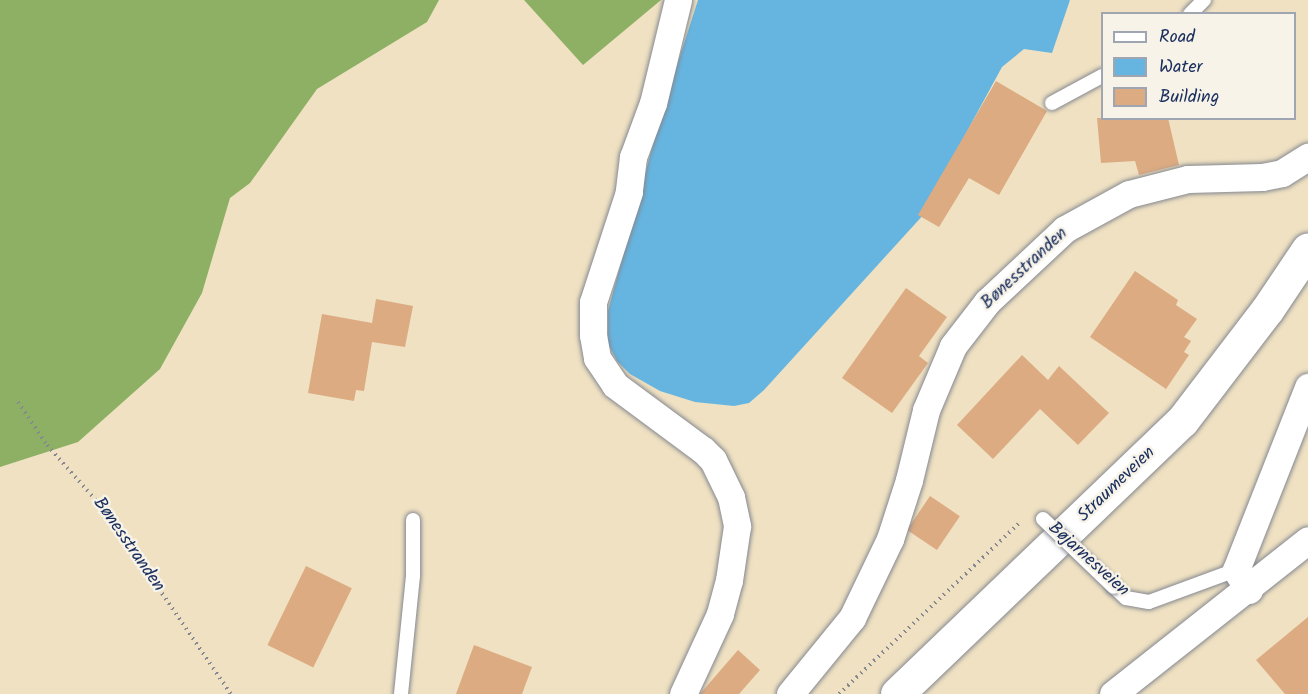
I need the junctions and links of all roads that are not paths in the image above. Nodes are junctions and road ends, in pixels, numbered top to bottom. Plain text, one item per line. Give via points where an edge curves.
1 (678, 0) edge
2 (1204, 0) edge
3 (1192, 12) edge
4 (1101, 77) edge
5 (1052, 103) dead end
6 (1308, 158) edge
7 (1308, 249) edge
8 (1308, 387) edge
9 (1043, 519) road end
10 (413, 520) dead end
11 (1308, 540) edge
12 (1243, 580) junction
13 (402, 694) edge
14 (683, 694) edge
15 (790, 694) edge
16 (897, 694) edge
17 (1113, 694) edge

1 - 14 street via 653,103 633,157 629,192 593,302 593,335 597,358 615,385 703,450 713,460 731,497 737,526 729,580 720,614
2 - 3 lane
4 - 5 lane
6 - 15 street, Bønesstranden via 1282,173 1188,179 1120,198 1065,229 987,302 953,346 926,410 890,539 852,618
7 - 16 main road, Straumeveien via 1268,310 1182,421
8 - 12 street
9 - 12 lane, Bøjarnesveien, bridge via 1126,598 1149,602
10 - 13 lane via 413,576
11 - 12 street, Bøjarnesveien
12 - 17 street, Bøjarnesveien

